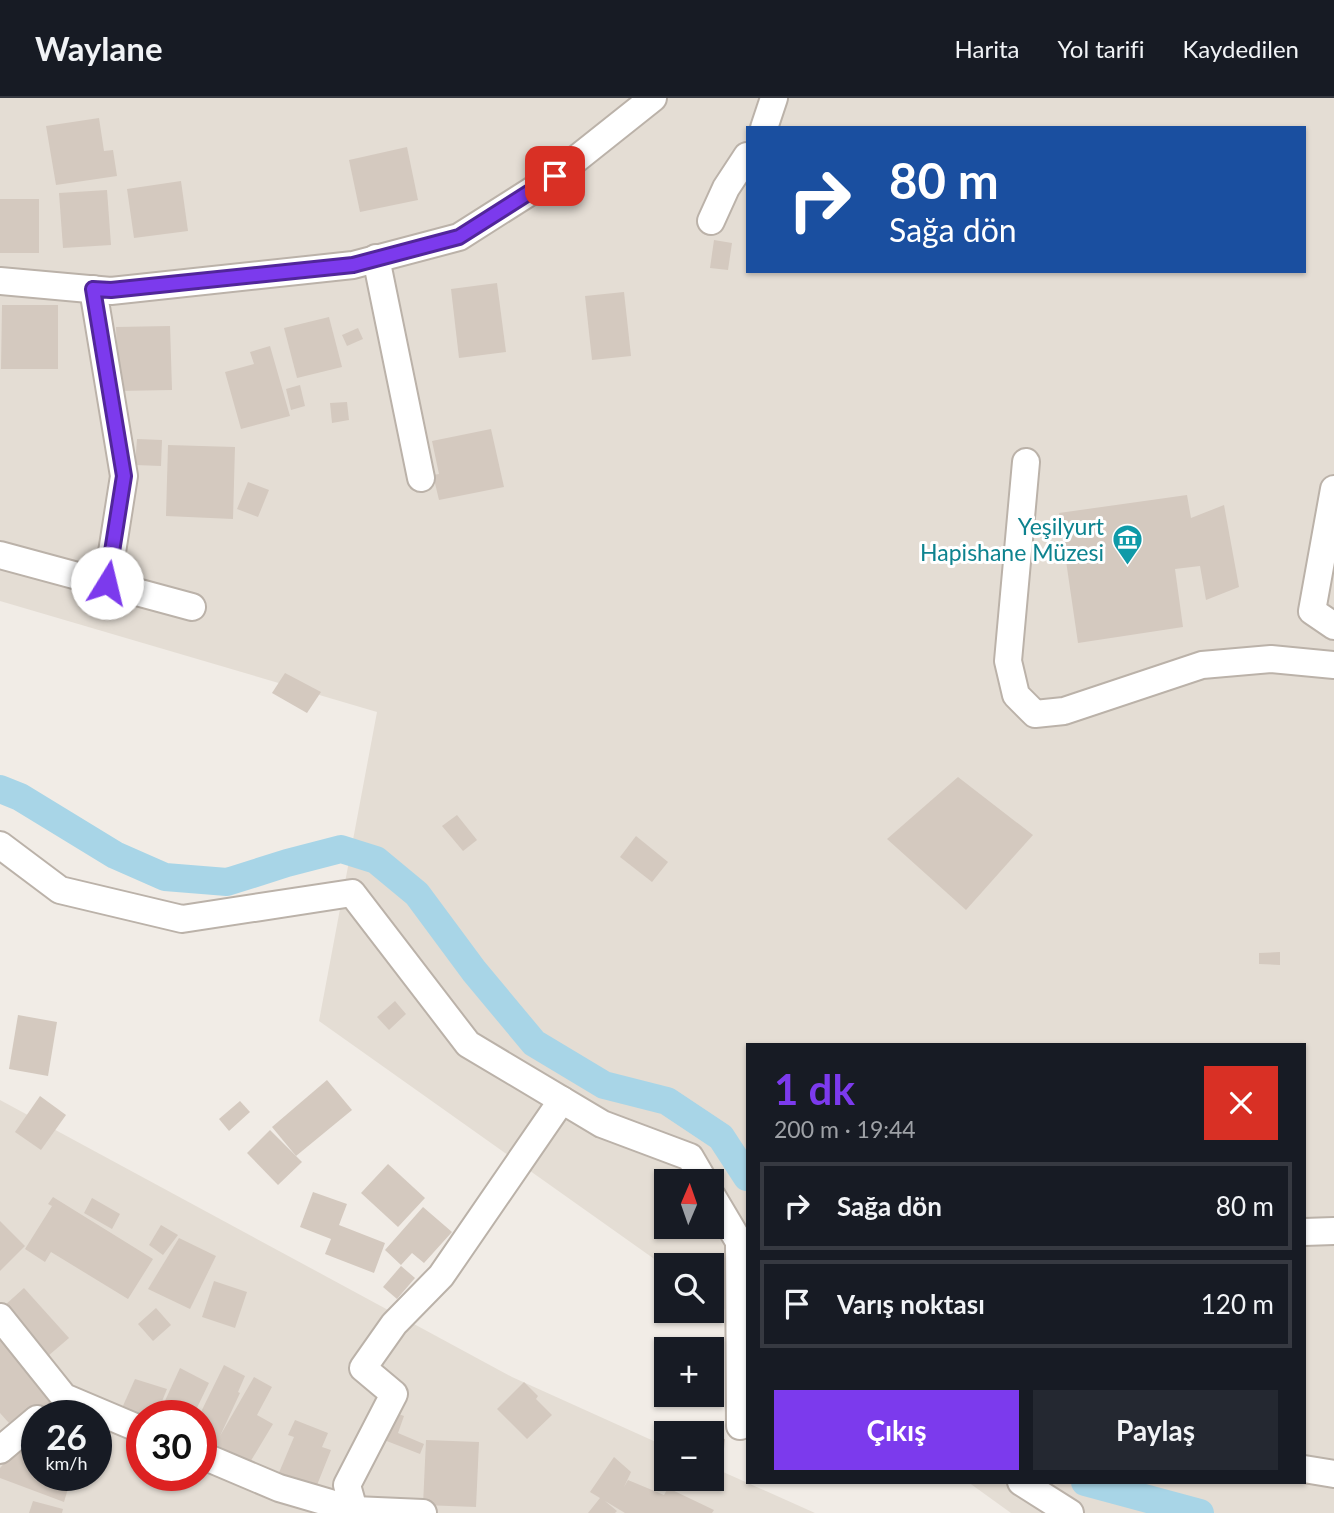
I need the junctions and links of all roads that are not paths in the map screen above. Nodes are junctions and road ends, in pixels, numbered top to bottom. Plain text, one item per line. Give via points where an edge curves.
1 (653, 98) edge
2 (774, 98) edge
3 (765, 126) edge
4 (746, 158) edge
5 (710, 221) dead end
6 (376, 258) junction
7 (0, 281) edge
8 (93, 289) junction
9 (1026, 462) dead end
10 (421, 478) dead end
11 (1334, 489) edge
12 (0, 555) edge
13 (107, 583) junction
14 (192, 607) dead end
15 (1334, 626) edge
16 (1334, 665) edge
17 (0, 845) edge
18 (562, 1100) junction
19 (697, 1169) edge
20 (724, 1216) edge
21 (1334, 1231) edge
22 (1306, 1232) edge
23 (743, 1248) edge
24 (0, 1317) edge
25 (64, 1397) junction
26 (60, 1400) edge
27 (126, 1423) edge
28 (740, 1426) dead end
29 (21, 1432) edge
30 (0, 1450) edge
31 (217, 1462) edge
32 (1306, 1470) edge
33 (1334, 1474) edge
34 (1024, 1484) edge
35 (353, 1511) edge
36 (423, 1513) edge
37 (1070, 1513) edge

1 - 6 street via 555,176 459,237
2 - 3 street
4 - 5 street
6 - 8 street via 353,265
6 - 10 street
7 - 8 street
8 - 13 street via 124,476
9 - 16 street via 1009,661 1016,695 1035,714 1064,711 1202,665 1271,659
11 - 15 street via 1312,611
12 - 13 street
13 - 14 street
17 - 18 street via 60,890 182,919 352,893 468,1044
18 - 19 street via 602,1124 690,1157
18 - 35 street via 441,1276 394,1324 363,1368 394,1394 347,1485
20 - 23 street
21 - 22 street
23 - 28 street
24 - 25 street
25 - 26 street
25 - 27 street
29 - 30 street
31 - 35 street via 279,1488
32 - 33 street
34 - 37 street
35 - 36 street

